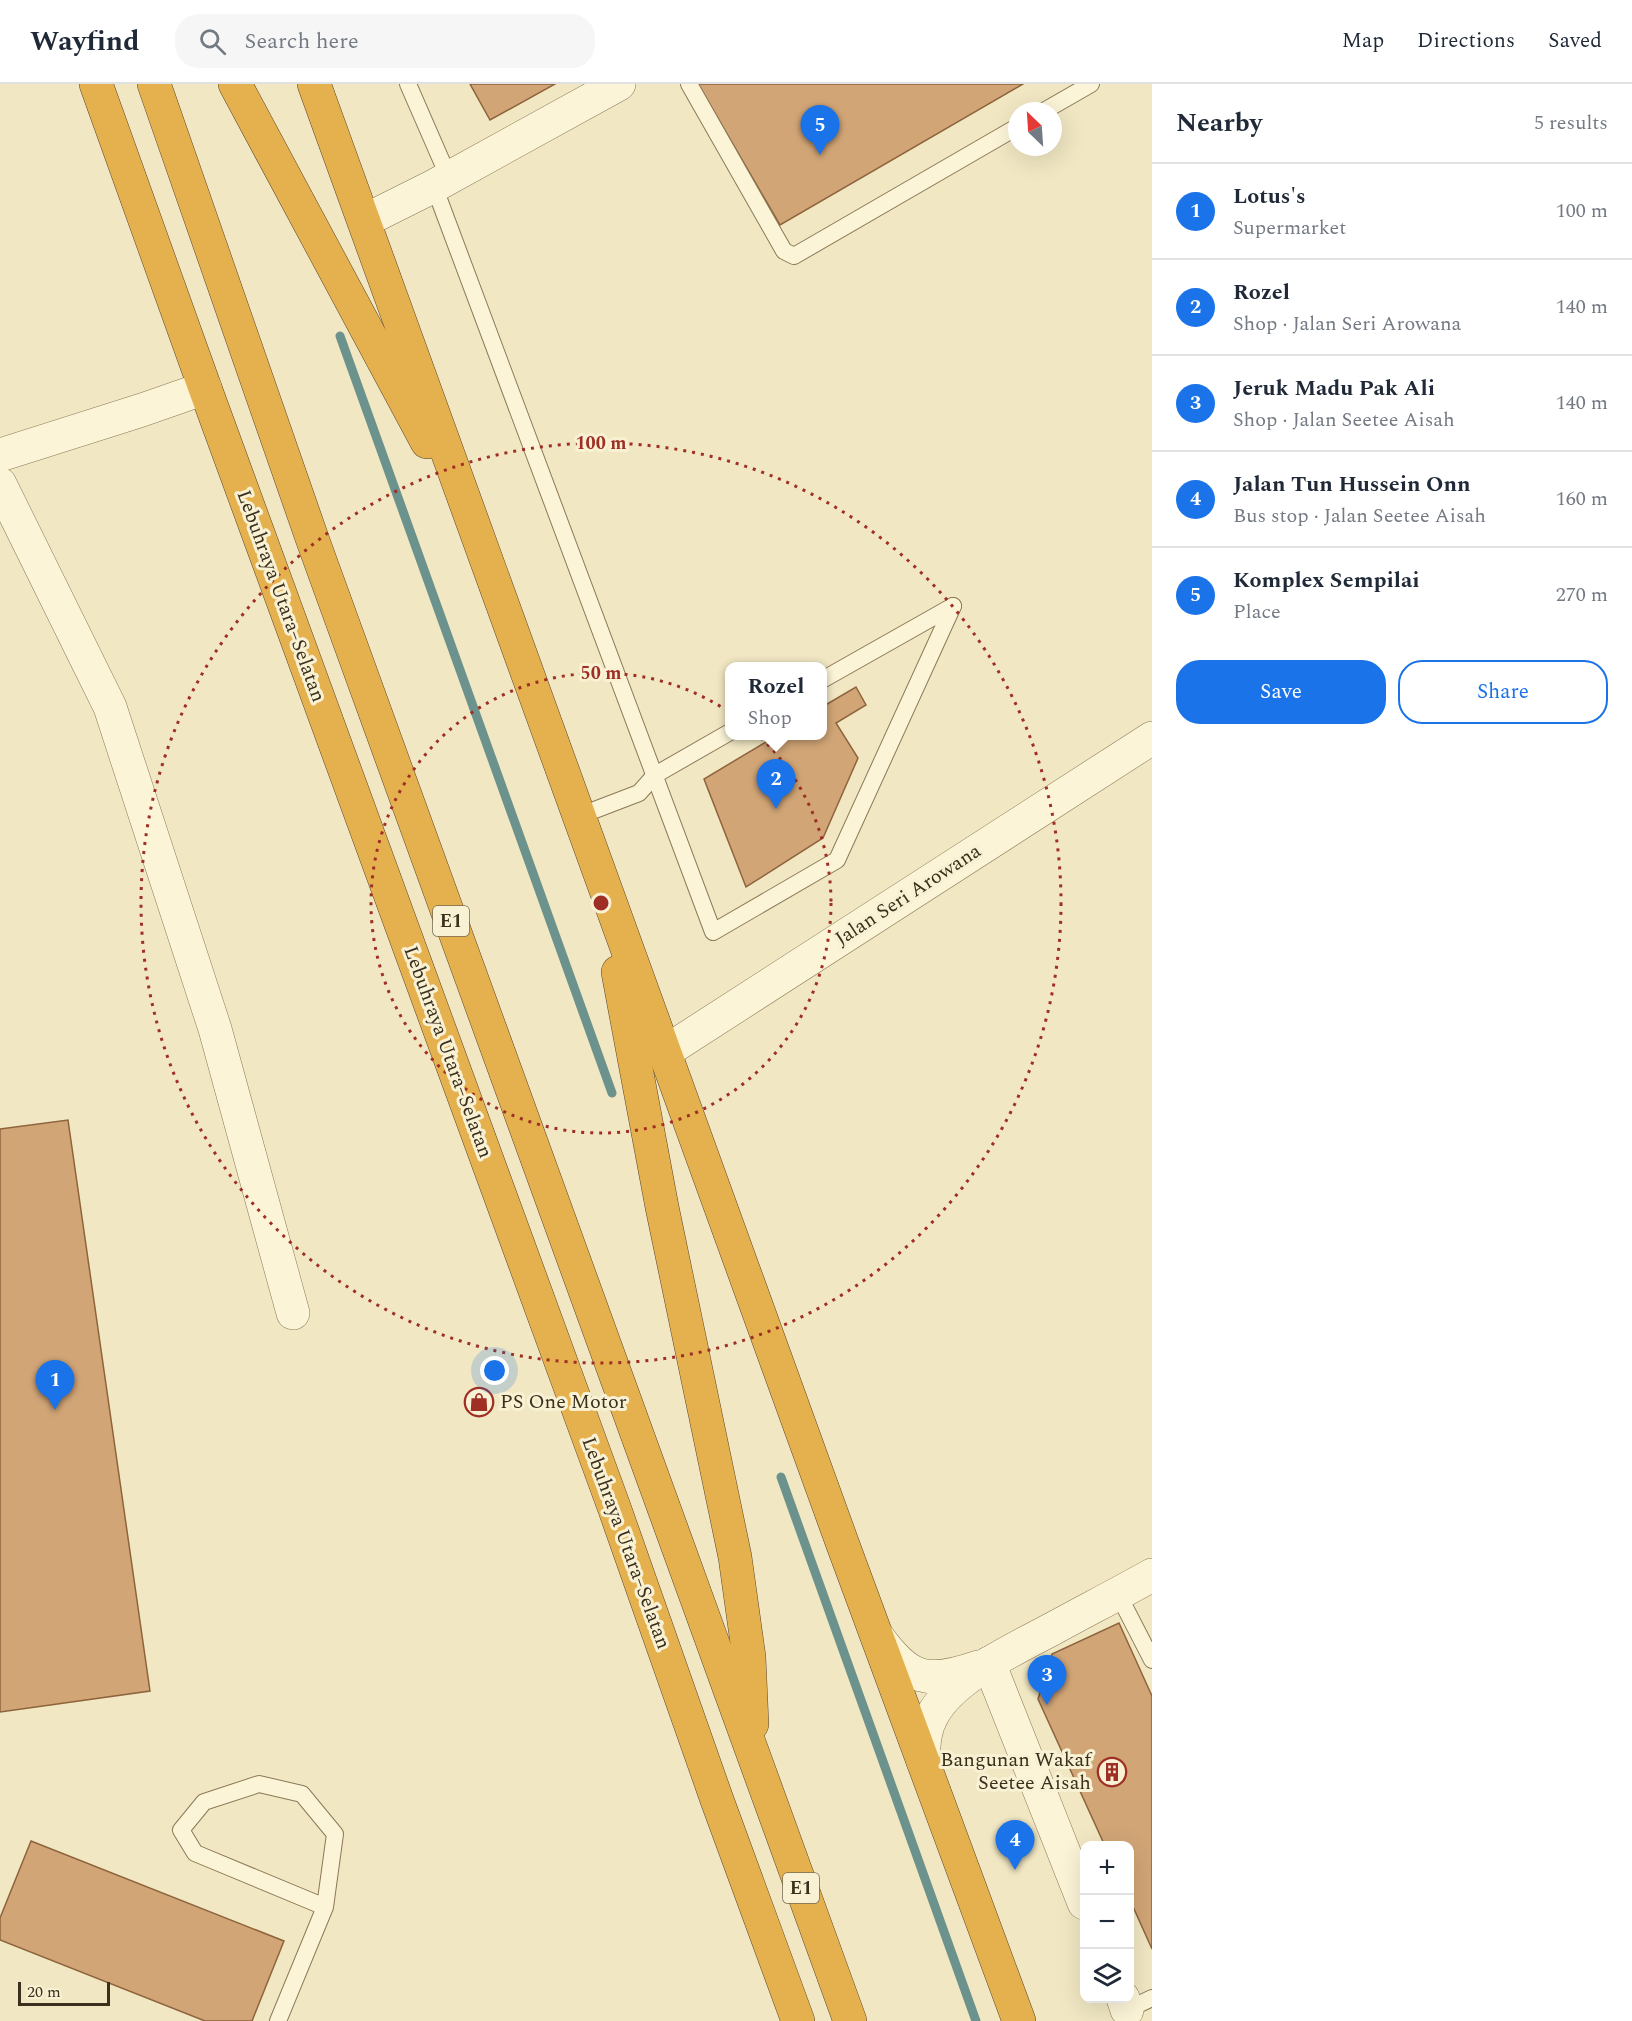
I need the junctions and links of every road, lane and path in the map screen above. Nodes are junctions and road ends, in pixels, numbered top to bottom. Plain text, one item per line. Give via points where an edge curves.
1 (96, 84) edge
2 (153, 84) edge
3 (235, 84) edge
4 (314, 84) edge
5 (408, 84) edge
6 (619, 84) edge
7 (689, 84) edge
8 (1091, 84) edge
9 (1060, 102) edge
10 (1008, 132) edge
11 (441, 182) junction
12 (364, 220) junction
13 (205, 388) junction
14 (0, 454) edge
15 (0, 484) edge
16 (484, 552) junction
17 (827, 677) edge
18 (725, 734) edge
19 (1152, 738) edge
20 (655, 775) junction
21 (579, 816) junction
22 (605, 889) junction
23 (665, 1052) junction
24 (293, 1313) dead end
25 (1152, 1575) edge
26 (1118, 1594) junction
27 (875, 1634) junction
28 (1152, 1660) edge
29 (989, 1663) junction
30 (753, 1755) junction
31 (923, 1761) junction
32 (1081, 1895) edge
33 (325, 1907) junction
34 (278, 2021) edge
35 (798, 2021) edge
36 (850, 2021) edge
37 (1019, 2021) edge

1 - 13 highway, Lebuhraya Utara–Selatan / E1
2 - 30 highway, E1 via 313,541
3 - 16 highway
4 - 12 highway
5 - 11 lane
6 - 11 street
7 - 10 lane via 784,250 794,256
8 - 9 lane
11 - 12 street
11 - 20 lane
12 - 16 highway
13 - 14 street
13 - 35 highway, Lebuhraya Utara–Selatan / E1
15 - 24 street via 110,707 215,1029
16 - 21 highway
17 - 20 lane via 953,606 837,860 713,932
18 - 20 lane
19 - 23 street, Jalan Seri Arowana
20 - 21 lane via 639,794
21 - 22 highway
22 - 23 highway
22 - 30 highway via 662,1208 735,1557 749,1657
23 - 27 highway
25 - 26 street
26 - 28 lane
26 - 29 street
27 - 29 street via 901,1665 922,1676 940,1678
27 - 31 highway
29 - 31 street via 951,1692 932,1714
29 - 32 street
30 - 36 highway, E1
31 - 37 highway
33 - 33 lane via 335,1834 302,1794 258,1784 204,1802 181,1830 195,1853
33 - 34 lane

